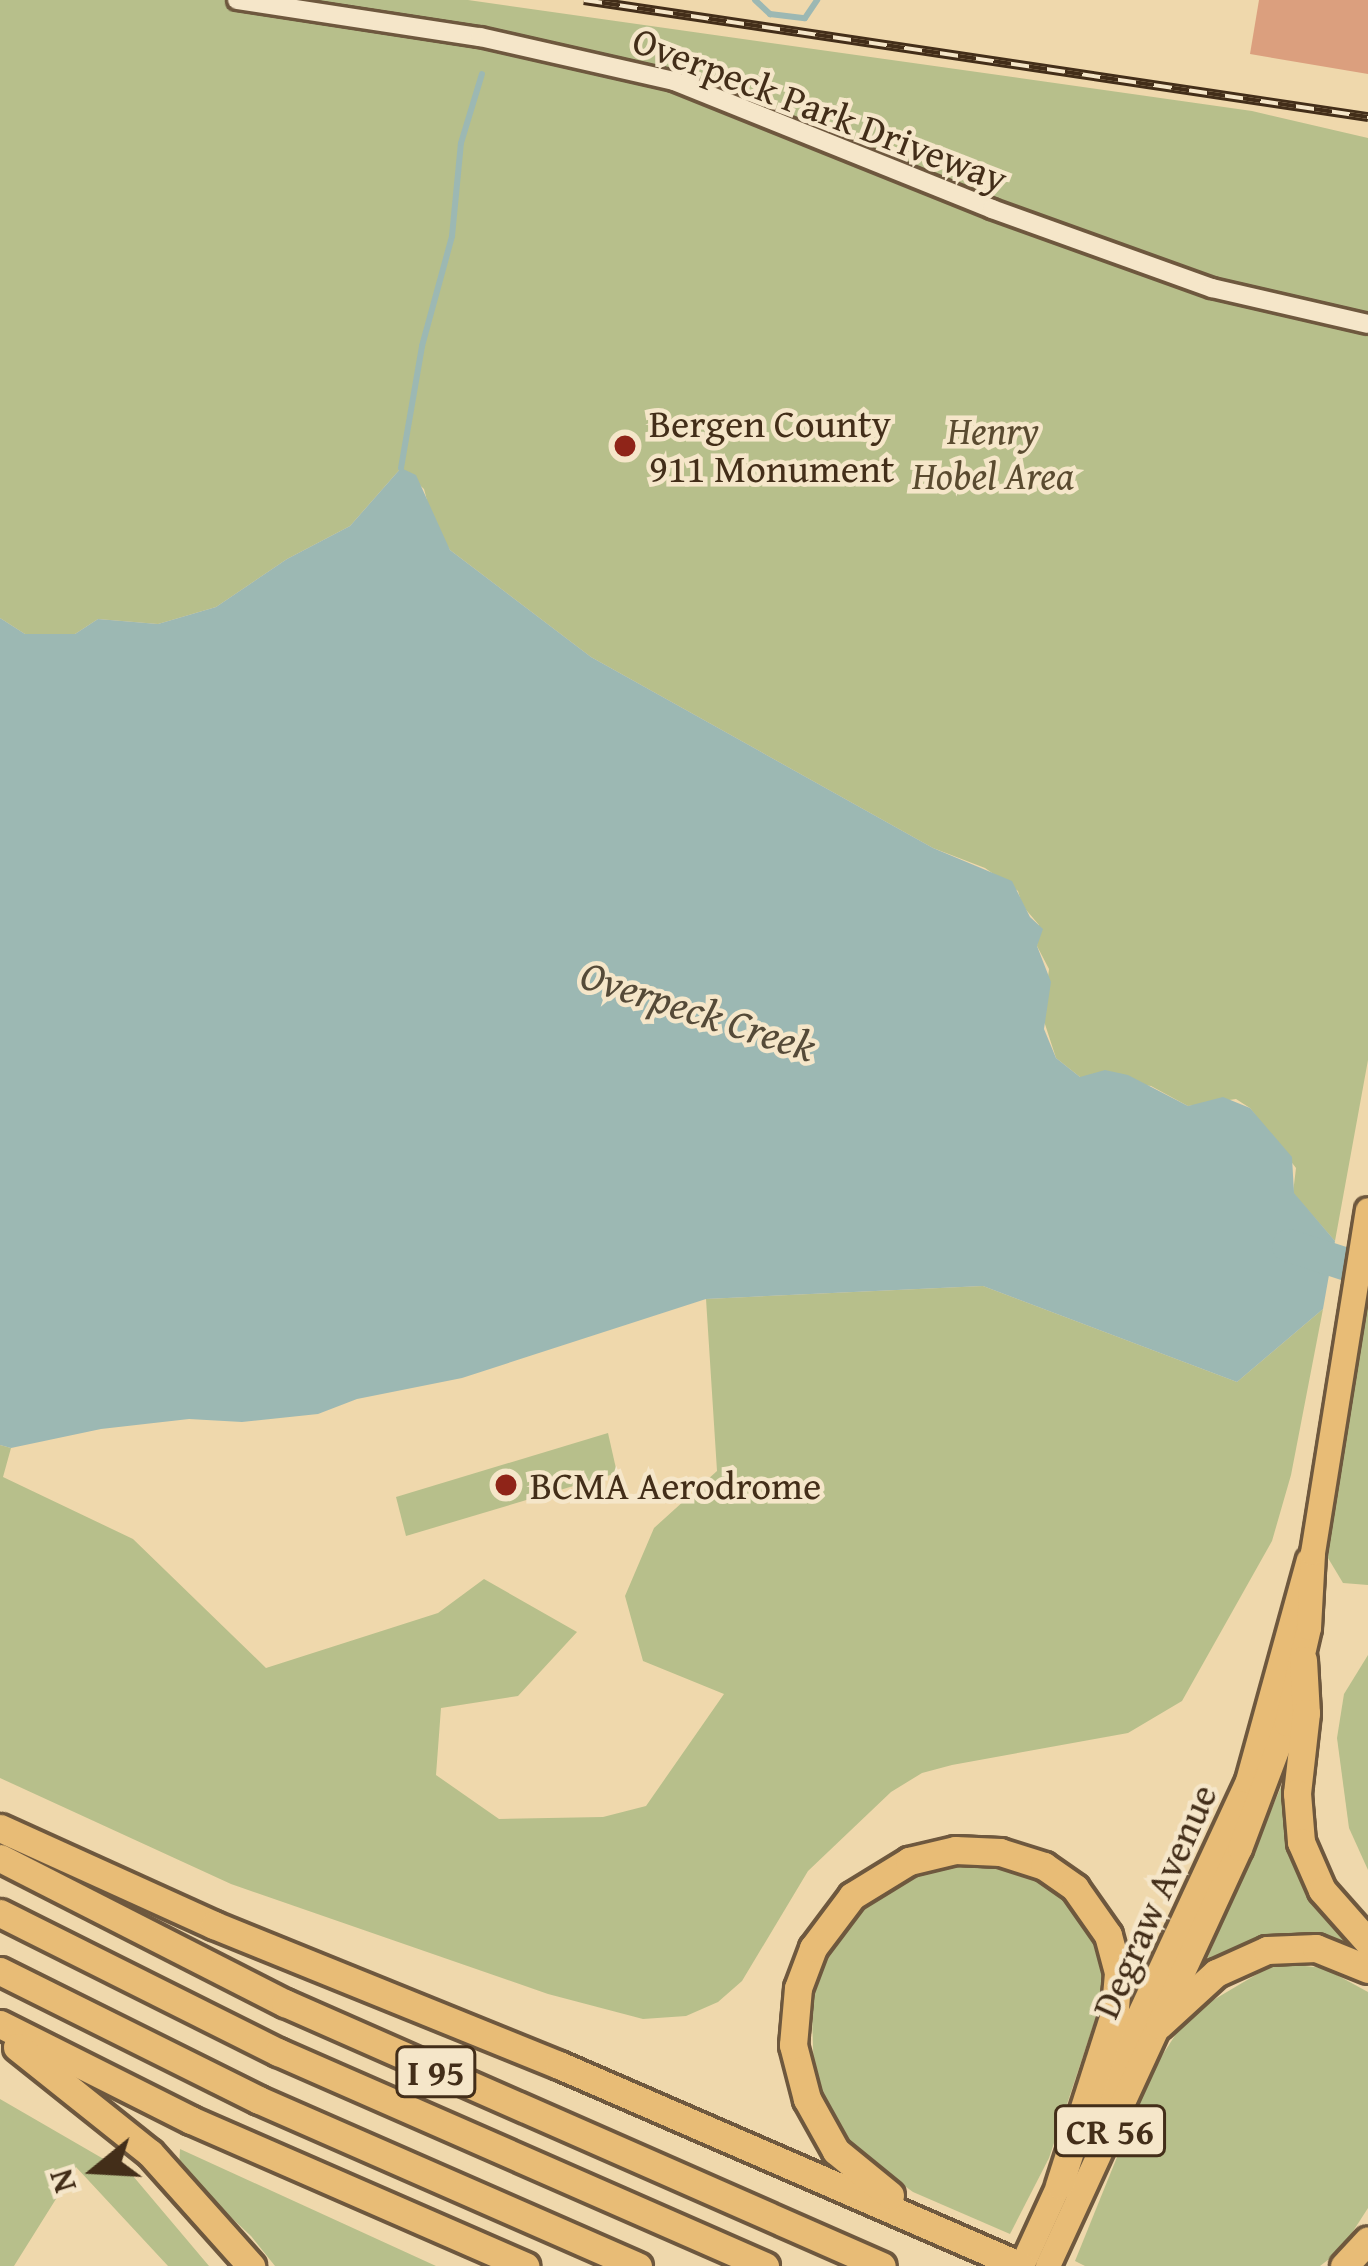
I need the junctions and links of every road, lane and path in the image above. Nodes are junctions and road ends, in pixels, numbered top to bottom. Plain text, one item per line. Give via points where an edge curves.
1 (237, 0) edge
2 (1368, 324) edge
3 (1368, 1210) edge
4 (1313, 1553) junction
5 (1303, 1660) junction
6 (0, 1828) edge
7 (0, 1858) edge
8 (0, 1913) edge
9 (1368, 1942) edge
10 (1368, 1970) edge
11 (0, 1971) edge
12 (0, 2024) edge
13 (1159, 2025) junction
14 (0, 2034) edge
15 (1059, 2185) junction
16 (1051, 2231) junction
17 (948, 2234) junction
18 (1368, 2240) edge
19 (251, 2266) edge
20 (525, 2266) edge
21 (638, 2266) edge
22 (765, 2266) edge
23 (882, 2266) edge
24 (1022, 2266) edge
25 (1048, 2266) edge
26 (1344, 2266) edge

1 - 2 street, Overpeck Park Driveway via 480,37 674,81 1212,288
3 - 4 main road, Degraw Avenue / CR 56
4 - 5 main road, Degraw Avenue / CR 56
4 - 15 main road, Degraw Avenue / CR 56 via 1242,1796
5 - 9 highway via 1300,1842 1322,1890
5 - 13 main road, Degraw Avenue / CR 56 via 1266,1788
6 - 17 highway
7 - 23 highway, I 95 via 285,2003
8 - 22 highway, I 95 via 317,2070
10 - 13 highway via 1316,1948 1268,1950 1216,1973
11 - 21 highway, I 95 via 259,2100
12 - 20 highway via 191,2120
13 - 16 main road, Degraw Avenue / CR 56
14 - 19 highway via 150,2153
15 - 16 main road, Degraw Avenue / CR 56
15 - 17 highway via 1115,2011 1118,1973 1108,1935 1075,1888 1022,1857 955,1850 909,1861 852,1896 824,1930 798,1988 794,2045 807,2099 836,2151
16 - 24 main road, Degraw Avenue / CR 56
16 - 25 main road, Degraw Avenue / CR 56
17 - 24 highway
18 - 26 highway

